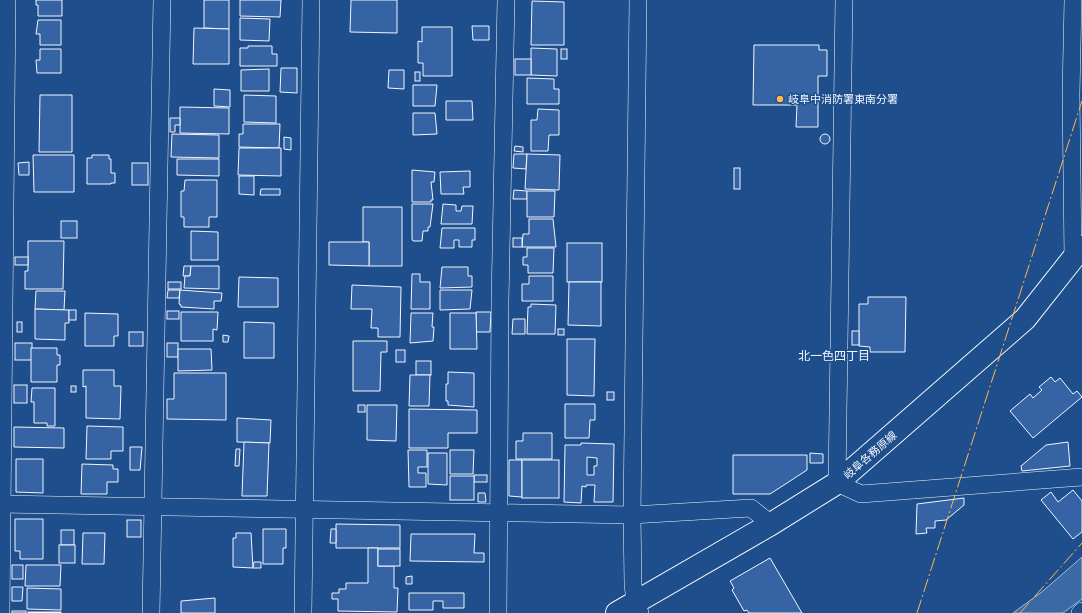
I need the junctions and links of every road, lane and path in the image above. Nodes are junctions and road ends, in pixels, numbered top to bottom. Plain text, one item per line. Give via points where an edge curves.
1 (7, 0) edge
2 (162, 0) edge
3 (311, 0) edge
4 (506, 0) edge
5 (638, 0) edge
6 (844, 0) edge
7 (1072, 0) edge
8 (3, 120) edge
9 (1078, 253) edge
10 (1082, 477) edge
11 (837, 484) junction
12 (1, 504) edge
13 (152, 506) junction
14 (304, 509) junction
15 (498, 513) junction
16 (632, 515) junction
17 (771, 524) junction
18 (631, 609) edge
19 (1082, 611) edge
20 (0, 613) edge
21 (151, 613) edge
22 (303, 613) edge
23 (498, 613) edge
24 (1080, 613) edge

1 - 8 street
2 - 13 street
3 - 14 street
4 - 15 street
5 - 16 street
6 - 11 street
7 - 9 street via 1071,94
8 - 12 street
9 - 11 main road, 岐阜各務原線 via 1025,319
10 - 11 street via 861,494
11 - 17 main road, 岐阜各務原線
12 - 13 street
12 - 20 street
13 - 14 street
13 - 21 street
14 - 15 street
14 - 22 street
15 - 16 street
15 - 23 street
16 - 17 street via 751,508
16 - 18 street
17 - 18 main road, 岐阜各務原線
19 - 24 street

